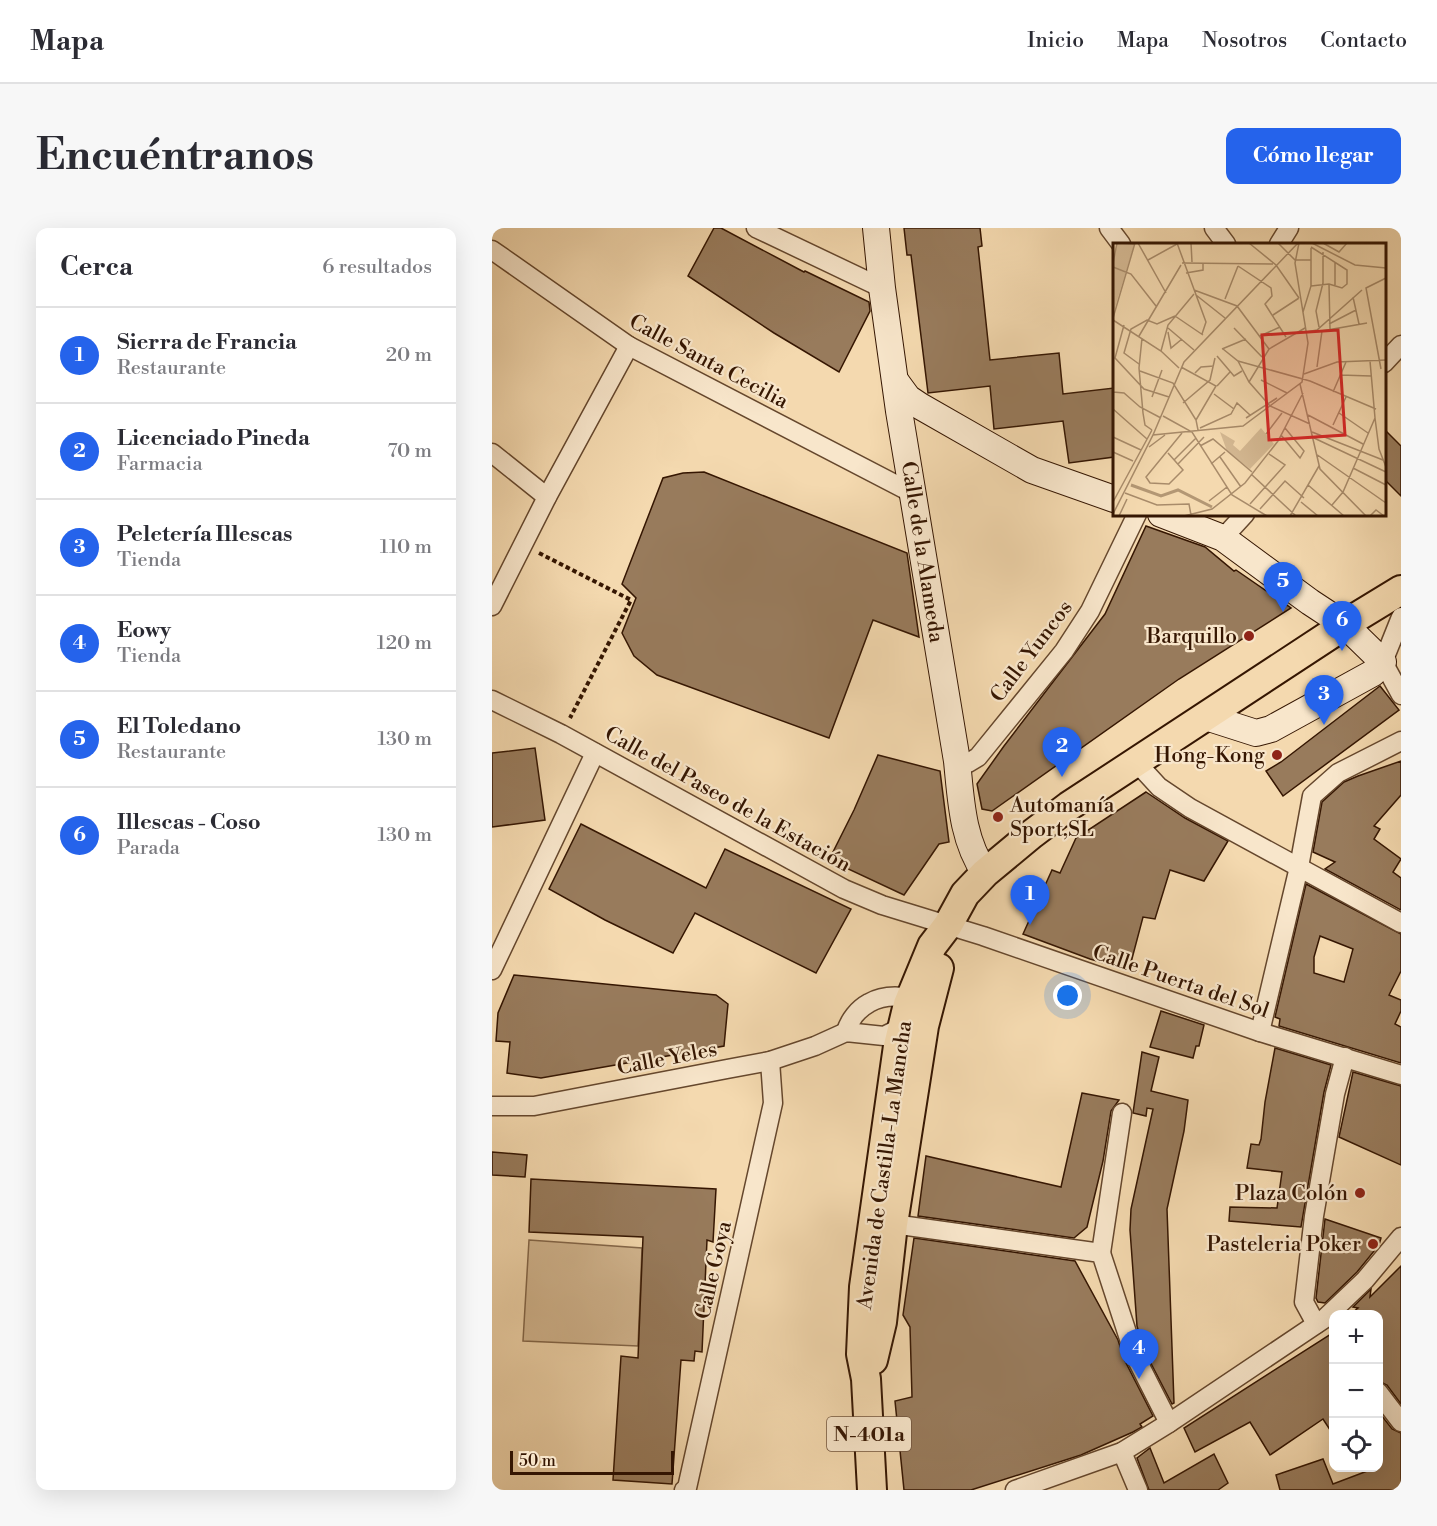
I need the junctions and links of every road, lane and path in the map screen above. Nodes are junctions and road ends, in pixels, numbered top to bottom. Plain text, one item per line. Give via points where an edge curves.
1 (756, 228) edge
2 (876, 228) edge
3 (1109, 228) edge
4 (1214, 228) edge
5 (1289, 228) edge
6 (1120, 243) edge
7 (1225, 243) edge
8 (1280, 243) edge
9 (492, 250) edge
10 (882, 288) junction
11 (1401, 345) edge
12 (629, 346) junction
13 (1386, 361) edge
14 (911, 414) junction
15 (492, 453) edge
16 (914, 494) junction
17 (547, 497) junction
18 (1113, 499) edge
19 (1136, 516) edge
20 (1166, 516) edge
21 (1243, 516) edge
22 (1223, 538) junction
23 (523, 544) junction
24 (1401, 590) edge
25 (492, 606) edge
26 (1401, 617) edge
27 (1345, 625) junction
28 (1392, 660) edge
29 (1401, 695) edge
30 (492, 699) edge
31 (1206, 717) junction
32 (561, 734) junction
33 (1401, 741) edge
34 (595, 753) junction
35 (957, 761) junction
36 (1136, 762) junction
37 (1299, 867) junction
38 (985, 873) junction
39 (1401, 923) edge
40 (948, 925) junction
41 (499, 945) edge
42 (492, 970) edge
43 (907, 1020) junction
44 (846, 1032) junction
45 (1260, 1032) junction
46 (1345, 1057) junction
47 (770, 1061) junction
48 (1401, 1075) edge
49 (492, 1106) edge
50 (1122, 1113) dead end
51 (893, 1224) junction
52 (1401, 1237) edge
53 (1101, 1253) junction
54 (1325, 1325) edge
55 (866, 1379) junction
56 (1383, 1399) edge
57 (1401, 1422) edge
58 (1169, 1423) junction
59 (1122, 1452) junction
60 (685, 1489) edge
61 (872, 1490) edge
62 (1015, 1490) edge
63 (1138, 1490) edge

1 - 10 street
2 - 10 street
3 - 6 street
4 - 7 street
5 - 8 street
9 - 12 street, Calle Santa Cecilia
10 - 14 street via 897,383 908,398
11 - 13 street
12 - 16 street, Calle Santa Cecilia
12 - 17 street
14 - 16 street, Calle de la Alameda
14 - 18 street via 1032,470
15 - 17 street
16 - 35 street, Calle de la Alameda
17 - 23 street
19 - 35 street, Calle Yuncos via 1090,611 1064,651 978,757 968,763
20 - 22 street
21 - 22 street
22 - 27 street
23 - 25 street
23 - 32 path via 631,600
24 - 27 main road, Avenida de Castilla-La Mancha
26 - 28 street
27 - 28 street
27 - 31 main road, Avenida de Castilla-La Mancha
28 - 29 street
28 - 31 street via 1271,729 1256,733
30 - 32 street, Calle del Paseo de la Estación
31 - 36 main road, Avenida de Castilla-La Mancha
32 - 34 street, Calle del Paseo de la Estación
33 - 37 street via 1338,773 1312,796
34 - 40 street, Calle del Paseo de la Estación via 844,889
34 - 41 street
35 - 38 street, Calle de la Alameda via 968,839
36 - 37 street via 1160,787 1190,808
36 - 38 main road, Avenida de Castilla-La Mancha via 1069,806
37 - 39 street
37 - 45 street
38 - 40 main road, Avenida de Castilla-La Mancha via 965,894
40 - 43 main road, Avenida de Castilla-La Mancha via 932,946
40 - 45 street, Calle Puerta del Sol
41 - 42 street
43 - 44 street
43 - 44 street via 895,997 880,998 869,1002 852,1018
43 - 51 main road, Avenida de Castilla-La Mancha via 924,1026
43 - 55 main road, Avenida de Castilla-La Mancha via 864,1287 861,1354
44 - 47 street, Calle Yeles
45 - 46 street, Calle Puerta del Sol
46 - 48 street, Calle Puerta del Sol
46 - 54 street via 1321,1174 1304,1302
47 - 49 street, Calle Yeles via 534,1106
47 - 60 street, Calle Goya via 773,1103
50 - 53 street
51 - 53 street
51 - 55 main road, Avenida de Castilla-La Mancha via 882,1322
52 - 54 street
53 - 58 street via 1134,1354
54 - 58 street
55 - 61 main road, Avenida de Castilla-La Mancha / N-401a
56 - 57 street
58 - 59 street
59 - 62 street
59 - 63 street

